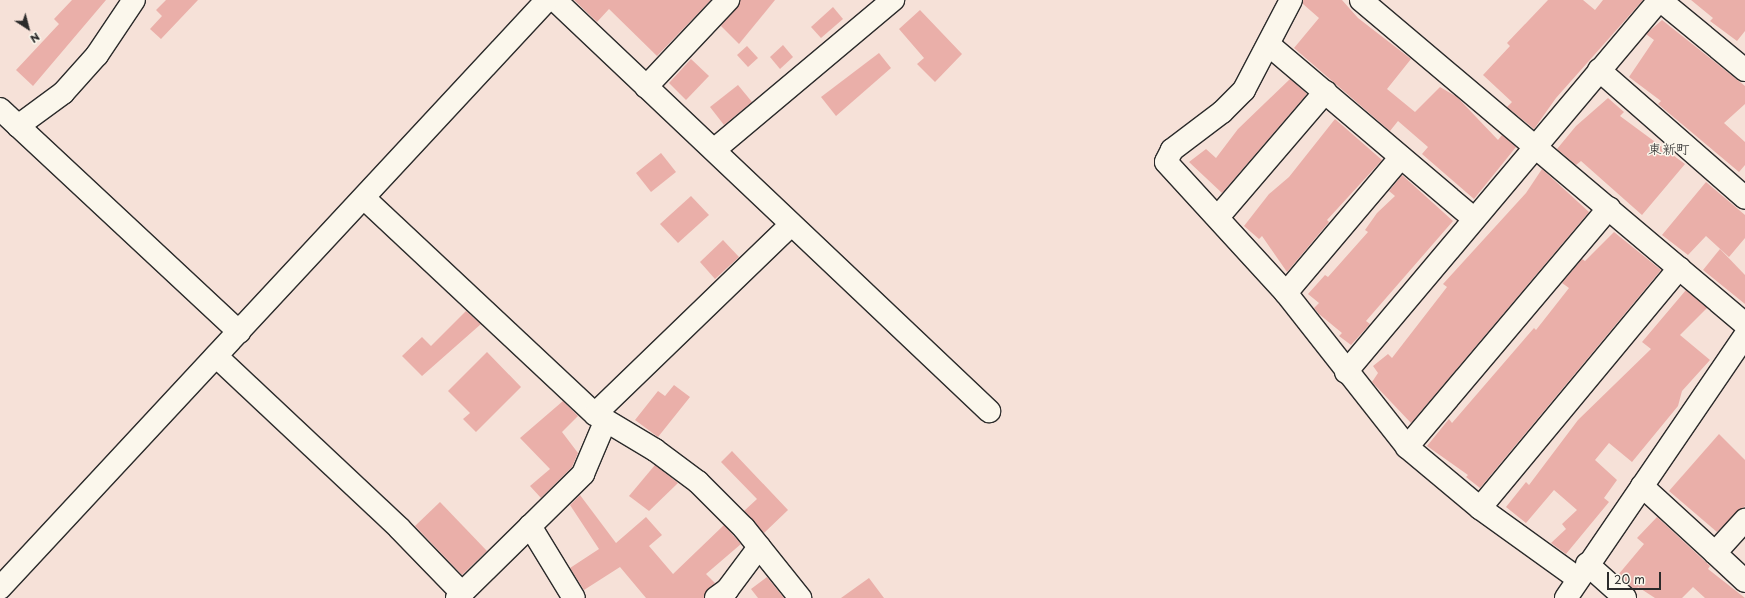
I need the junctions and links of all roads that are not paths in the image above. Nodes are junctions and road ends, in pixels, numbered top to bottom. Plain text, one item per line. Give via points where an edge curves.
1 (134, 0) edge
2 (547, 0) edge
3 (555, 0) edge
4 (728, 0) edge
5 (893, 0) edge
6 (1291, 0) edge
7 (1361, 0) edge
8 (1659, 0) edge
9 (1269, 45) junction
10 (1599, 70) junction
11 (1745, 70) edge
12 (646, 86) junction
13 (1325, 92) junction
14 (0, 109) edge
15 (18, 126) junction
16 (1535, 146) junction
17 (714, 150) junction
18 (1401, 157) junction
19 (364, 198) junction
20 (1745, 198) edge
21 (1609, 208) junction
22 (1218, 217) junction
23 (1474, 219) junction
24 (790, 226) junction
25 (1679, 268) junction
26 (1286, 293) junction
27 (1745, 324) edge
28 (239, 332) junction
29 (1745, 336) edge
30 (216, 356) junction
31 (1346, 372) junction
32 (988, 411) dead end
33 (600, 418) junction
34 (1407, 447) junction
35 (1642, 486) junction
36 (1480, 508) junction
37 (1745, 520) edge
38 (530, 526) junction
39 (759, 547) junction
40 (1715, 553) junction
41 (1582, 571) junction
42 (1745, 581) edge
43 (0, 588) edge
44 (459, 595) edge
45 (574, 598) edge
46 (716, 598) edge
47 (800, 598) edge
48 (1566, 598) edge
49 (1625, 598) edge

1 - 15 street via 97,55 63,93
2 - 19 street
3 - 12 street
4 - 12 street
5 - 17 street
6 - 9 street
7 - 16 street
8 - 10 street
8 - 11 street
9 - 13 street
9 - 22 street via 1244,90 1222,112 1172,150 1166,162
10 - 16 street
10 - 20 street
12 - 17 street
13 - 18 street
13 - 22 street
14 - 15 street
15 - 28 street
16 - 21 street
16 - 23 street
17 - 24 street
18 - 23 street
18 - 26 street
19 - 28 street
19 - 33 street
21 - 25 street
21 - 34 street
22 - 26 street
23 - 31 street
24 - 32 street
24 - 33 street
25 - 27 street
25 - 36 street
26 - 31 street
28 - 30 street
29 - 35 street
30 - 43 street
30 - 44 street via 399,528
31 - 34 street
33 - 38 street via 583,474
33 - 39 street via 655,450 698,482
34 - 36 street
35 - 40 street
35 - 41 street
36 - 41 street
37 - 40 street
38 - 44 street
38 - 45 street
39 - 46 street via 727,590
39 - 47 street
40 - 42 street
41 - 48 street
41 - 49 street

